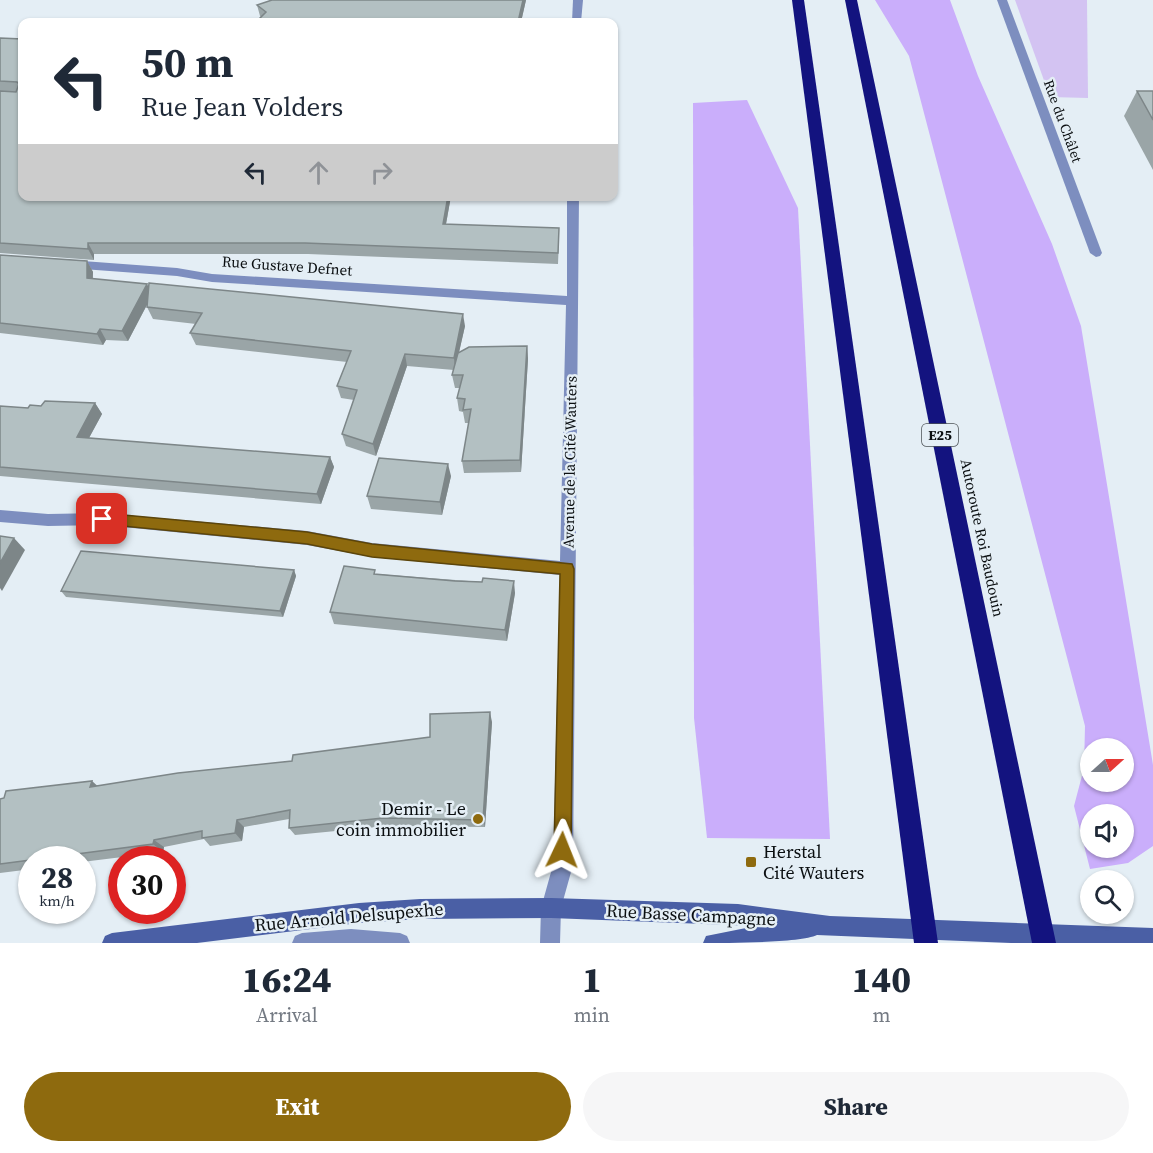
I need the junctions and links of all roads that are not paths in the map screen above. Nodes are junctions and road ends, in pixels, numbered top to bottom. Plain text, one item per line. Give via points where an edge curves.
1 (578, 0) edge
2 (798, 0) edge
3 (851, 0) edge
4 (1002, 0) edge
5 (577, 18) edge
6 (573, 201) edge
7 (1096, 253) dead end
8 (59, 263) edge
9 (573, 301) junction
10 (0, 516) edge
11 (567, 569) junction
12 (551, 908) junction
13 (830, 926) junction
14 (1153, 938) edge
15 (112, 943) edge
16 (302, 943) edge
17 (400, 943) edge
18 (550, 943) edge
19 (714, 943) edge
20 (926, 943) edge
21 (1044, 943) edge

1 - 5 street
2 - 20 highway
3 - 21 highway, Autoroute Roi Baudouin / E25
4 - 7 street, Rue du Châlet
6 - 9 street, Avenue de la Cité Wauters
8 - 9 street, Rue Gustave Defnet via 212,278
9 - 11 street, Avenue de la Cité Wauters
10 - 11 street via 170,525
11 - 12 street, Avenue de la Cité Wauters via 563,866
12 - 13 street, Rue Basse Campagne via 738,914
12 - 15 street, Rue Arnold Delsupexhe via 359,913
12 - 18 street, Avenue de la Cité Wauters
13 - 14 street, Rue Basse Campagne
13 - 19 street, Rue Basse Campagne
16 - 17 street via 371,938

